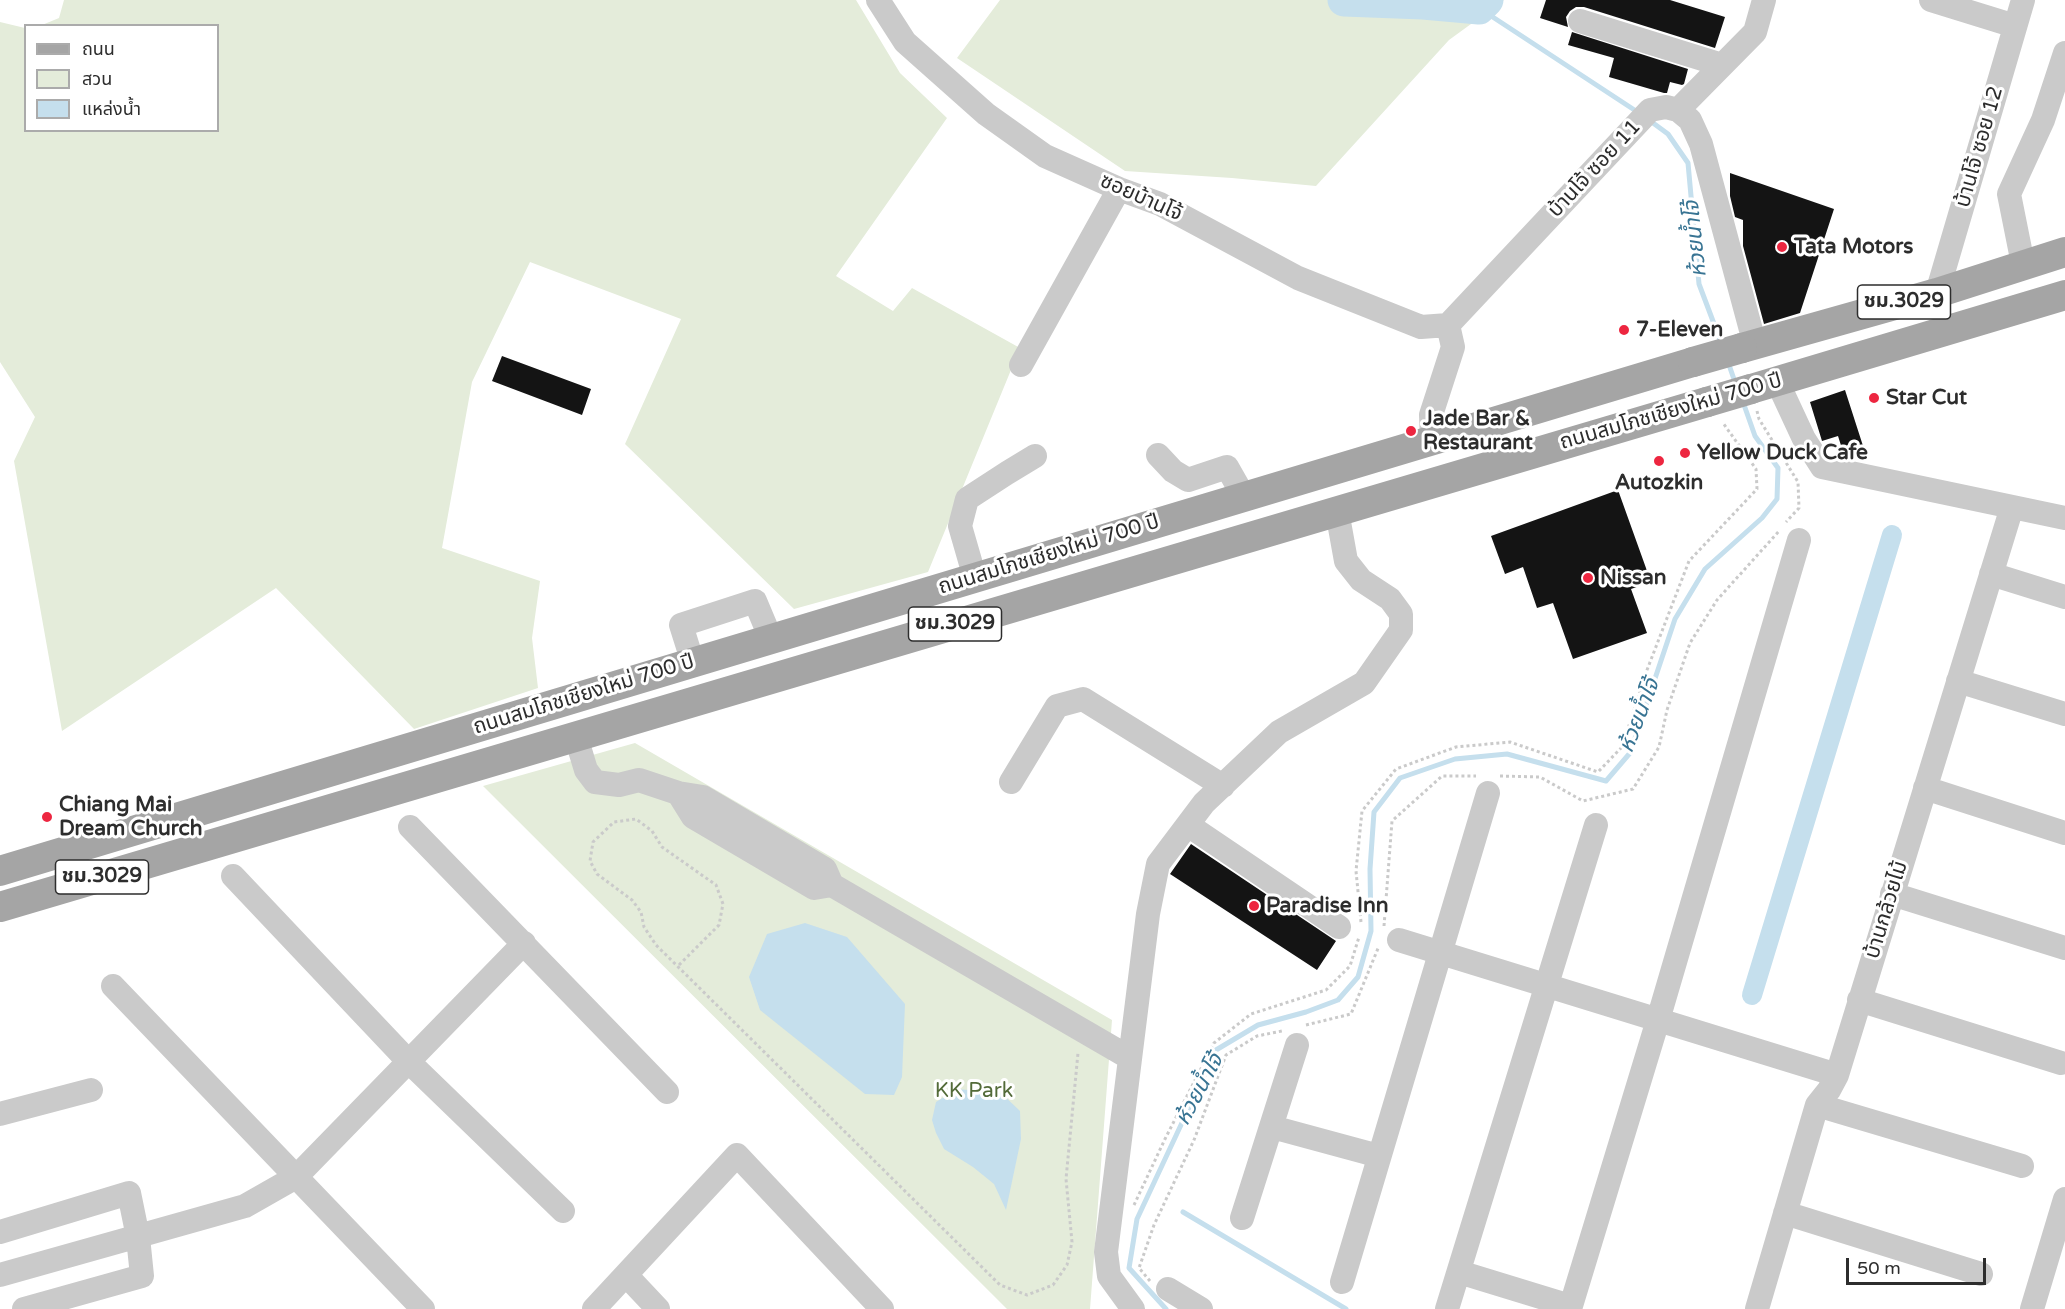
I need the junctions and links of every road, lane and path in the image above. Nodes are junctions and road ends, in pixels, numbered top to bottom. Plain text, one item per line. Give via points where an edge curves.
1 (878, 0) edge
2 (1764, 0) edge
3 (1931, 0) edge
4 (2023, 0) edge
5 (1580, 21) dead end
6 (2015, 26) junction
7 (2065, 53) edge
8 (1722, 65) junction
9 (1678, 110) junction
10 (1119, 189) junction
11 (2065, 252) edge
12 (2024, 264) junction
13 (1937, 293) junction
14 (2065, 295) edge
15 (1448, 325) junction
16 (1748, 346) junction
17 (1021, 365) dead end
18 (1764, 385) junction
19 (1714, 412) junction
20 (1432, 440) junction
21 (1158, 455) dead end
22 (1035, 456) dead end
23 (1244, 497) junction
24 (2012, 507) junction
25 (1337, 511) junction
26 (2065, 518) edge
27 (1800, 540) dead end
28 (1991, 574) junction
29 (975, 578) junction
30 (2065, 597) edge
31 (771, 639) junction
32 (693, 663) junction
33 (1958, 681) junction
34 (2065, 714) edge
35 (576, 737) junction
36 (1011, 782) dead end
37 (1223, 786) junction
38 (1925, 788) junction
39 (1488, 794) dead end
40 (1188, 825) junction
41 (1596, 825) dead end
42 (410, 827) dead end
43 (2065, 833) edge
44 (0, 871) edge
45 (232, 876) dead end
46 (1892, 894) junction
47 (0, 906) edge
48 (1339, 927) dead end
49 (1399, 940) dead end
50 (524, 943) junction
51 (2065, 948) edge
52 (1440, 953) junction
53 (679, 965) junction
54 (113, 986) dead end
55 (1546, 986) junction
56 (1859, 1000) junction
57 (1658, 1020) junction
58 (1081, 1029) junction
59 (1297, 1045) dead end
60 (1130, 1058) junction
61 (409, 1062) junction
62 (2061, 1063) dead end
63 (1837, 1075) junction
64 (91, 1090) dead end
65 (667, 1092) dead end
66 (1817, 1105) junction
67 (0, 1114) edge
68 (1272, 1127) junction
69 (1379, 1156) junction
70 (2022, 1166) dead end
71 (296, 1177) junction
72 (2065, 1199) edge
73 (563, 1211) dead end
74 (1785, 1213) junction
75 (1130, 1214) dead end
76 (1242, 1218) dead end
77 (0, 1232) edge
78 (138, 1237) junction
79 (1459, 1272) junction
80 (1981, 1274) dead end
81 (0, 1275) edge
82 (626, 1275) junction
83 (1342, 1282) dead end
84 (1168, 1289) dead end
85 (1570, 1308) edge
86 (24, 1309) edge
87 (423, 1309) edge
88 (594, 1309) edge
89 (658, 1309) edge
90 (882, 1309) edge
91 (1133, 1309) edge
92 (1201, 1309) edge
93 (1447, 1309) edge
94 (1757, 1309) edge
95 (2032, 1309) edge

1 - 10 street, ซอยบ้านโจ้ via 905,42 986,114 1045,156
2 - 8 street via 1755,32
3 - 6 street
4 - 6 street, บ้านโจ้ ซอย 12
5 - 8 street
6 - 13 street, บ้านโจ้ ซอย 12
7 - 12 street via 2043,120 2008,194
8 - 9 street
9 - 15 street, บ้านโจ้ ซอย 11 via 1666,107 1643,118
9 - 16 street via 1690,120 1701,144
10 - 15 street, ซอยบ้านโจ้ via 1160,204 1298,278 1421,327
10 - 17 street
11 - 12 main road, ถนนสมโภชเชียงใหม่ 700 ปี / ชม.3029
12 - 13 main road, ถนนสมโภชเชียงใหม่ 700 ปี / ชม.3029
13 - 16 main road, ถนนสมโภชเชียงใหม่ 700 ปี / ชม.3029
14 - 18 main road, ถนนสมโภชเชียงใหม่ 700 ปี / ชม.3029
15 - 20 street via 1453,347 1431,415
16 - 20 main road, ถนนสมโภชเชียงใหม่ 700 ปี / ชม.3029, bridge
18 - 19 main road, ถนนสมโภชเชียงใหม่ 700 ปี / ชม.3029, bridge
18 - 24 street via 1822,466
19 - 25 main road, ถนนสมโภชเชียงใหม่ 700 ปี / ชม.3029
19 - 75 path via 1756,469 1757,489 1689,561 1622,747 1598,772 1510,742 1456,747 1396,769 1362,812 1356,871 1361,931 1350,966 1326,990 1251,1014 1214,1043
20 - 23 main road, ถนนสมโภชเชียงใหม่ 700 ปี / ชม.3029
21 - 23 street via 1188,480 1227,467
22 - 29 street via 967,500 960,526
23 - 29 main road, ถนนสมโภชเชียงใหม่ 700 ปี / ชม.3029
24 - 26 street
24 - 28 street, บ้านกล้วยไม้
25 - 35 main road, ถนนสมโภชเชียงใหม่ 700 ปี / ชม.3029
25 - 37 street via 1346,561 1361,580 1390,599 1401,614 1401,630 1364,683 1279,732
27 - 57 street
28 - 30 street
28 - 33 street, บ้านกล้วยไม้
29 - 31 main road, ถนนสมโภชเชียงใหม่ 700 ปี / ชม.3029
31 - 32 main road, ถนนสมโภชเชียงใหม่ 700 ปี / ชม.3029
31 - 32 street via 755,601 681,625
32 - 44 main road, ถนนสมโภชเชียงใหม่ 700 ปี / ชม.3029
33 - 34 street
33 - 38 street, บ้านกล้วยไม้
35 - 47 main road, ถนนสมโภชเชียงใหม่ 700 ปี / ชม.3029
35 - 58 street via 586,770 595,782 619,785 639,780 703,797 825,869 832,885
36 - 37 street via 1057,706 1083,699
37 - 40 street
38 - 43 street
38 - 46 street, บ้านกล้วยไม้
39 - 52 street
40 - 48 street
40 - 60 street via 1158,864
41 - 55 street
42 - 50 street
45 - 61 street
46 - 51 street
46 - 56 street, บ้านกล้วยไม้
49 - 52 street
50 - 61 street
50 - 65 street
52 - 55 street
52 - 69 street
53 - 53 path via 719,925 723,904 716,885 662,847 652,831 636,819 614,822 592,842 590,861 597,874 632,900 656,945
53 - 58 path via 1000,1285 1027,1295 1053,1285 1067,1265 1072,1242 1066,1179
54 - 71 street
55 - 57 street
55 - 79 street
56 - 62 street
56 - 63 street, บ้านกล้วยไม้
57 - 63 street
57 - 85 street
58 - 60 street
59 - 68 street
60 - 91 street via 1106,1251 1109,1276
61 - 71 street
61 - 73 street
63 - 66 street, บ้านกล้วยไม้
64 - 67 street
66 - 70 street
66 - 74 street, บ้านกล้วยไม้
68 - 69 street
68 - 76 street
69 - 83 street
71 - 78 street via 245,1206
71 - 87 street
72 - 95 street
74 - 80 street
74 - 94 street, บ้านกล้วยไม้
77 - 78 street via 129,1193
78 - 81 street
78 - 86 street via 142,1276
79 - 85 street
79 - 93 street
82 - 88 street
82 - 89 street
82 - 90 street via 737,1155
84 - 92 street

